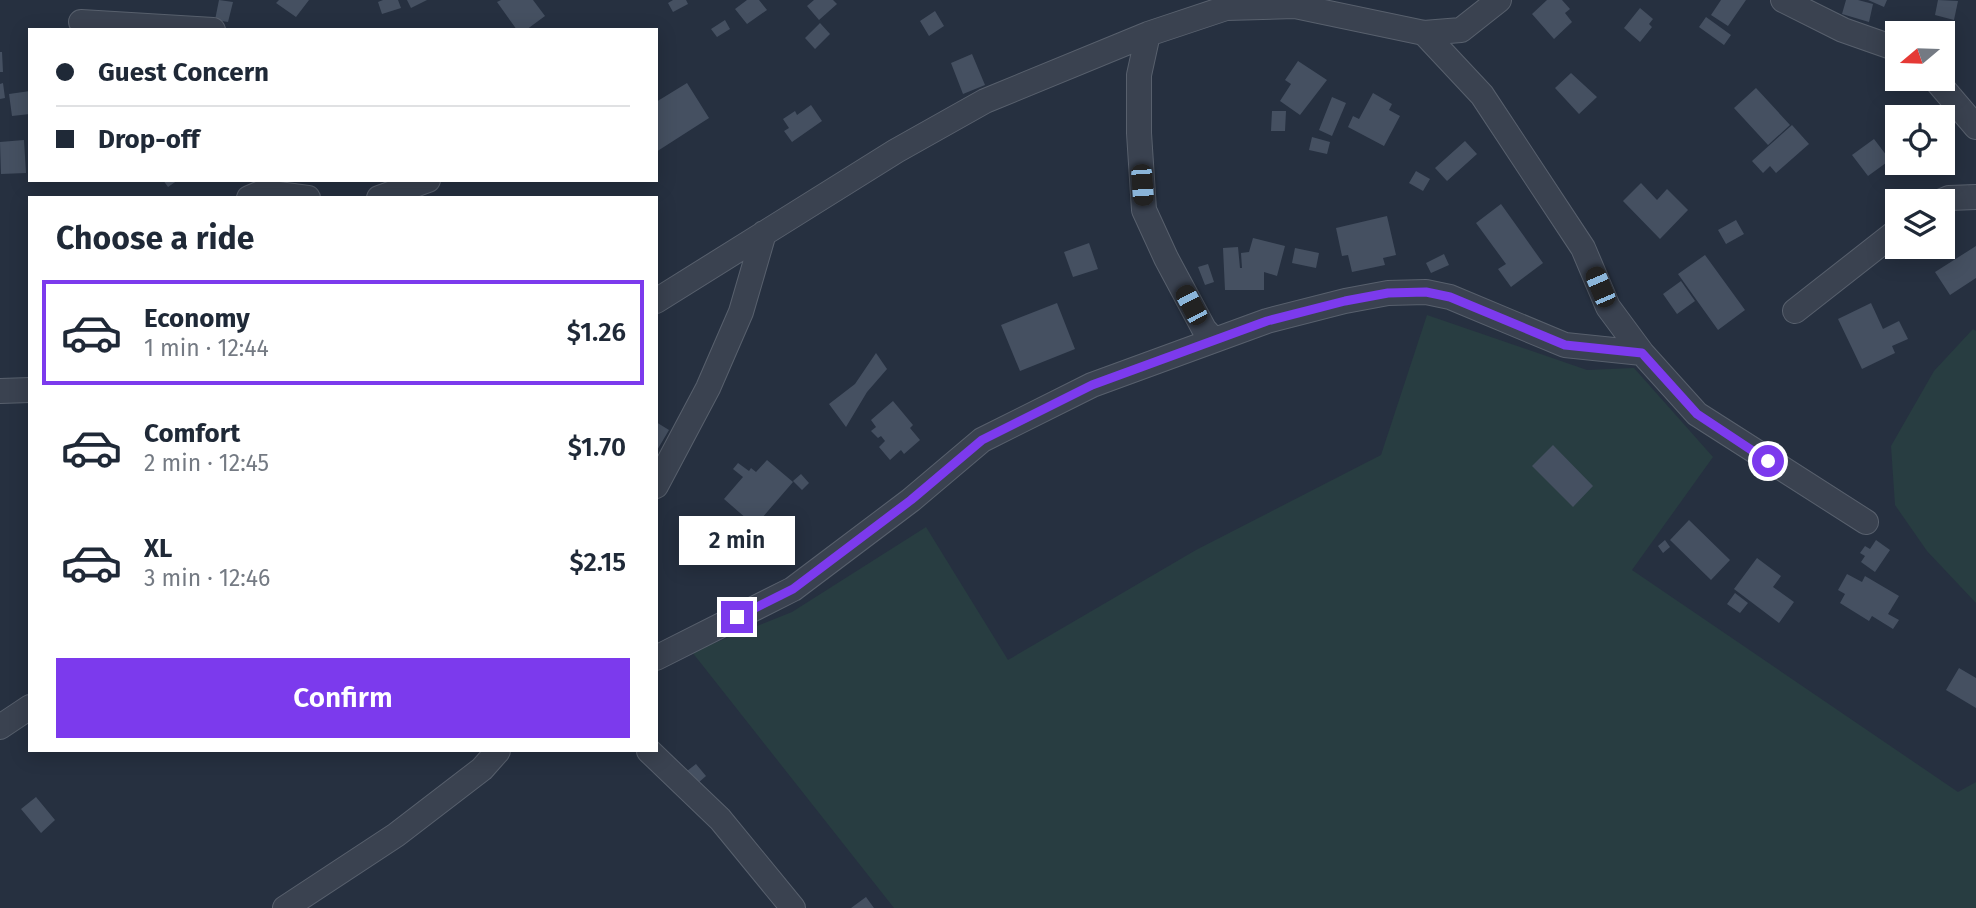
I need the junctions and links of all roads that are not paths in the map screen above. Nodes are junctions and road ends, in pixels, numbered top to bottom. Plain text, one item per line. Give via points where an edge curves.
1 (1499, 0) edge
2 (1783, 0) edge
3 (80, 22) dead end
4 (180, 28) edge
5 (1423, 33) junction
6 (1148, 34) junction
7 (1885, 45) edge
8 (1945, 91) edge
9 (1976, 127) edge
10 (423, 182) edge
11 (262, 190) edge
12 (296, 196) edge
13 (384, 196) edge
14 (1976, 197) edge
15 (1955, 198) edge
16 (764, 233) junction
17 (1885, 240) edge
18 (658, 300) edge
19 (1795, 311) dead end
20 (1214, 340) junction
21 (1642, 353) junction
22 (28, 390) edge
23 (0, 391) edge
24 (658, 482) edge
25 (1866, 522) dead end
26 (658, 657) edge
27 (28, 708) edge
28 (0, 727) edge
29 (506, 752) edge
30 (650, 752) edge
31 (490, 760) edge
32 (285, 908) edge
33 (793, 908) edge

1 - 5 street via 1461,30
2 - 7 street
3 - 4 street
5 - 6 street via 1295,6 1226,8
5 - 21 street via 1482,95 1583,248 1608,307
6 - 16 street via 985,101
6 - 20 street via 1139,75 1144,210 1204,329
8 - 9 street
10 - 13 street
11 - 12 street
14 - 15 street
16 - 18 street
16 - 24 street via 741,312 708,388
17 - 19 street
20 - 21 street via 1345,301 1426,292 1450,297 1565,345
20 - 26 street via 1092,385 982,440 793,589
21 - 25 street via 1697,414
22 - 23 street
27 - 28 street
29 - 31 street
30 - 33 street via 720,819
31 - 32 street via 396,835

